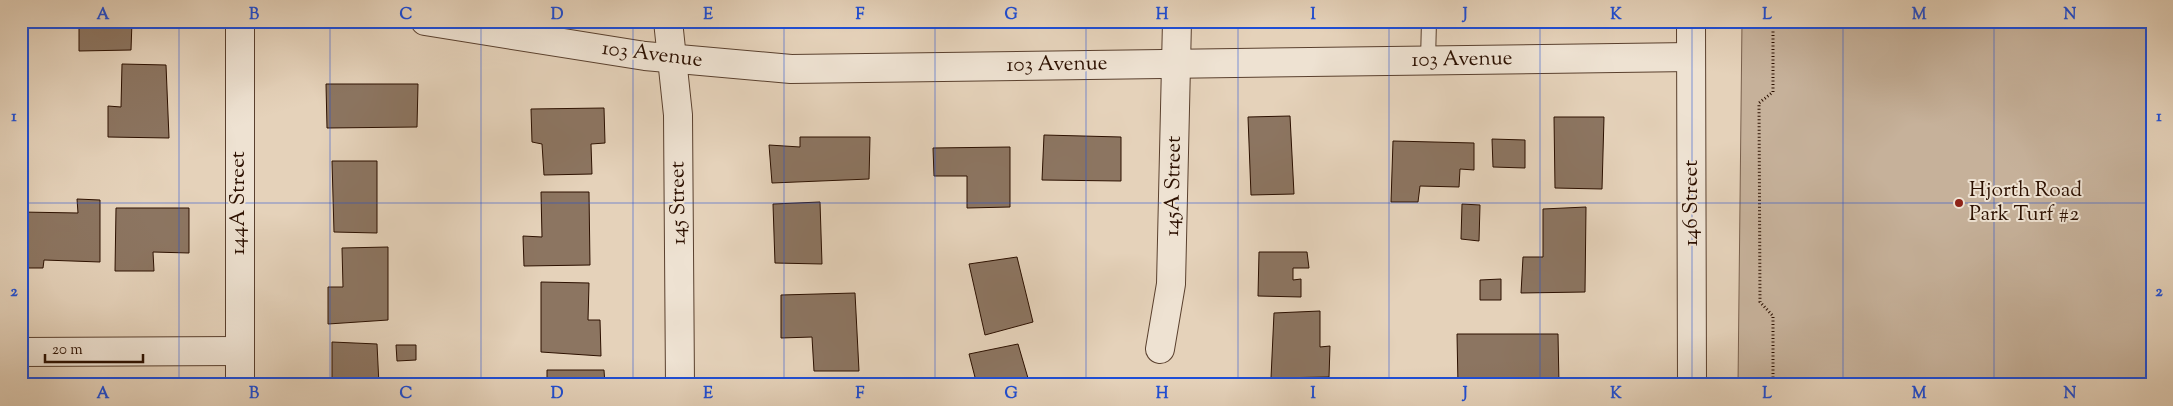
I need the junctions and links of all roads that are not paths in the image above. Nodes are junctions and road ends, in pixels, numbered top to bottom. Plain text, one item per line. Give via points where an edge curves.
1 (240, 21) edge
2 (425, 21) edge
3 (668, 21) edge
4 (1177, 21) edge
5 (1429, 21) edge
6 (1691, 21) edge
7 (1691, 57) junction
8 (672, 59) junction
9 (1428, 60) junction
10 (1176, 64) junction
11 (1160, 349) dead end
12 (240, 351) junction
13 (21, 352) edge
14 (240, 385) edge
15 (680, 385) edge
16 (1692, 385) edge

1 - 12 street, 144A Street
2 - 8 street, 103 Avenue
3 - 8 street, 145 Street
4 - 10 street, 145A Street
5 - 9 lane
6 - 7 street, 146 Street
7 - 9 street, 103 Avenue
7 - 16 street, 146 Street
8 - 10 street, 103 Avenue via 791,69
8 - 15 street, 145 Street via 678,115
9 - 10 street, 103 Avenue
10 - 11 street, 145A Street via 1171,284
12 - 13 street
12 - 14 street, 144A Street

